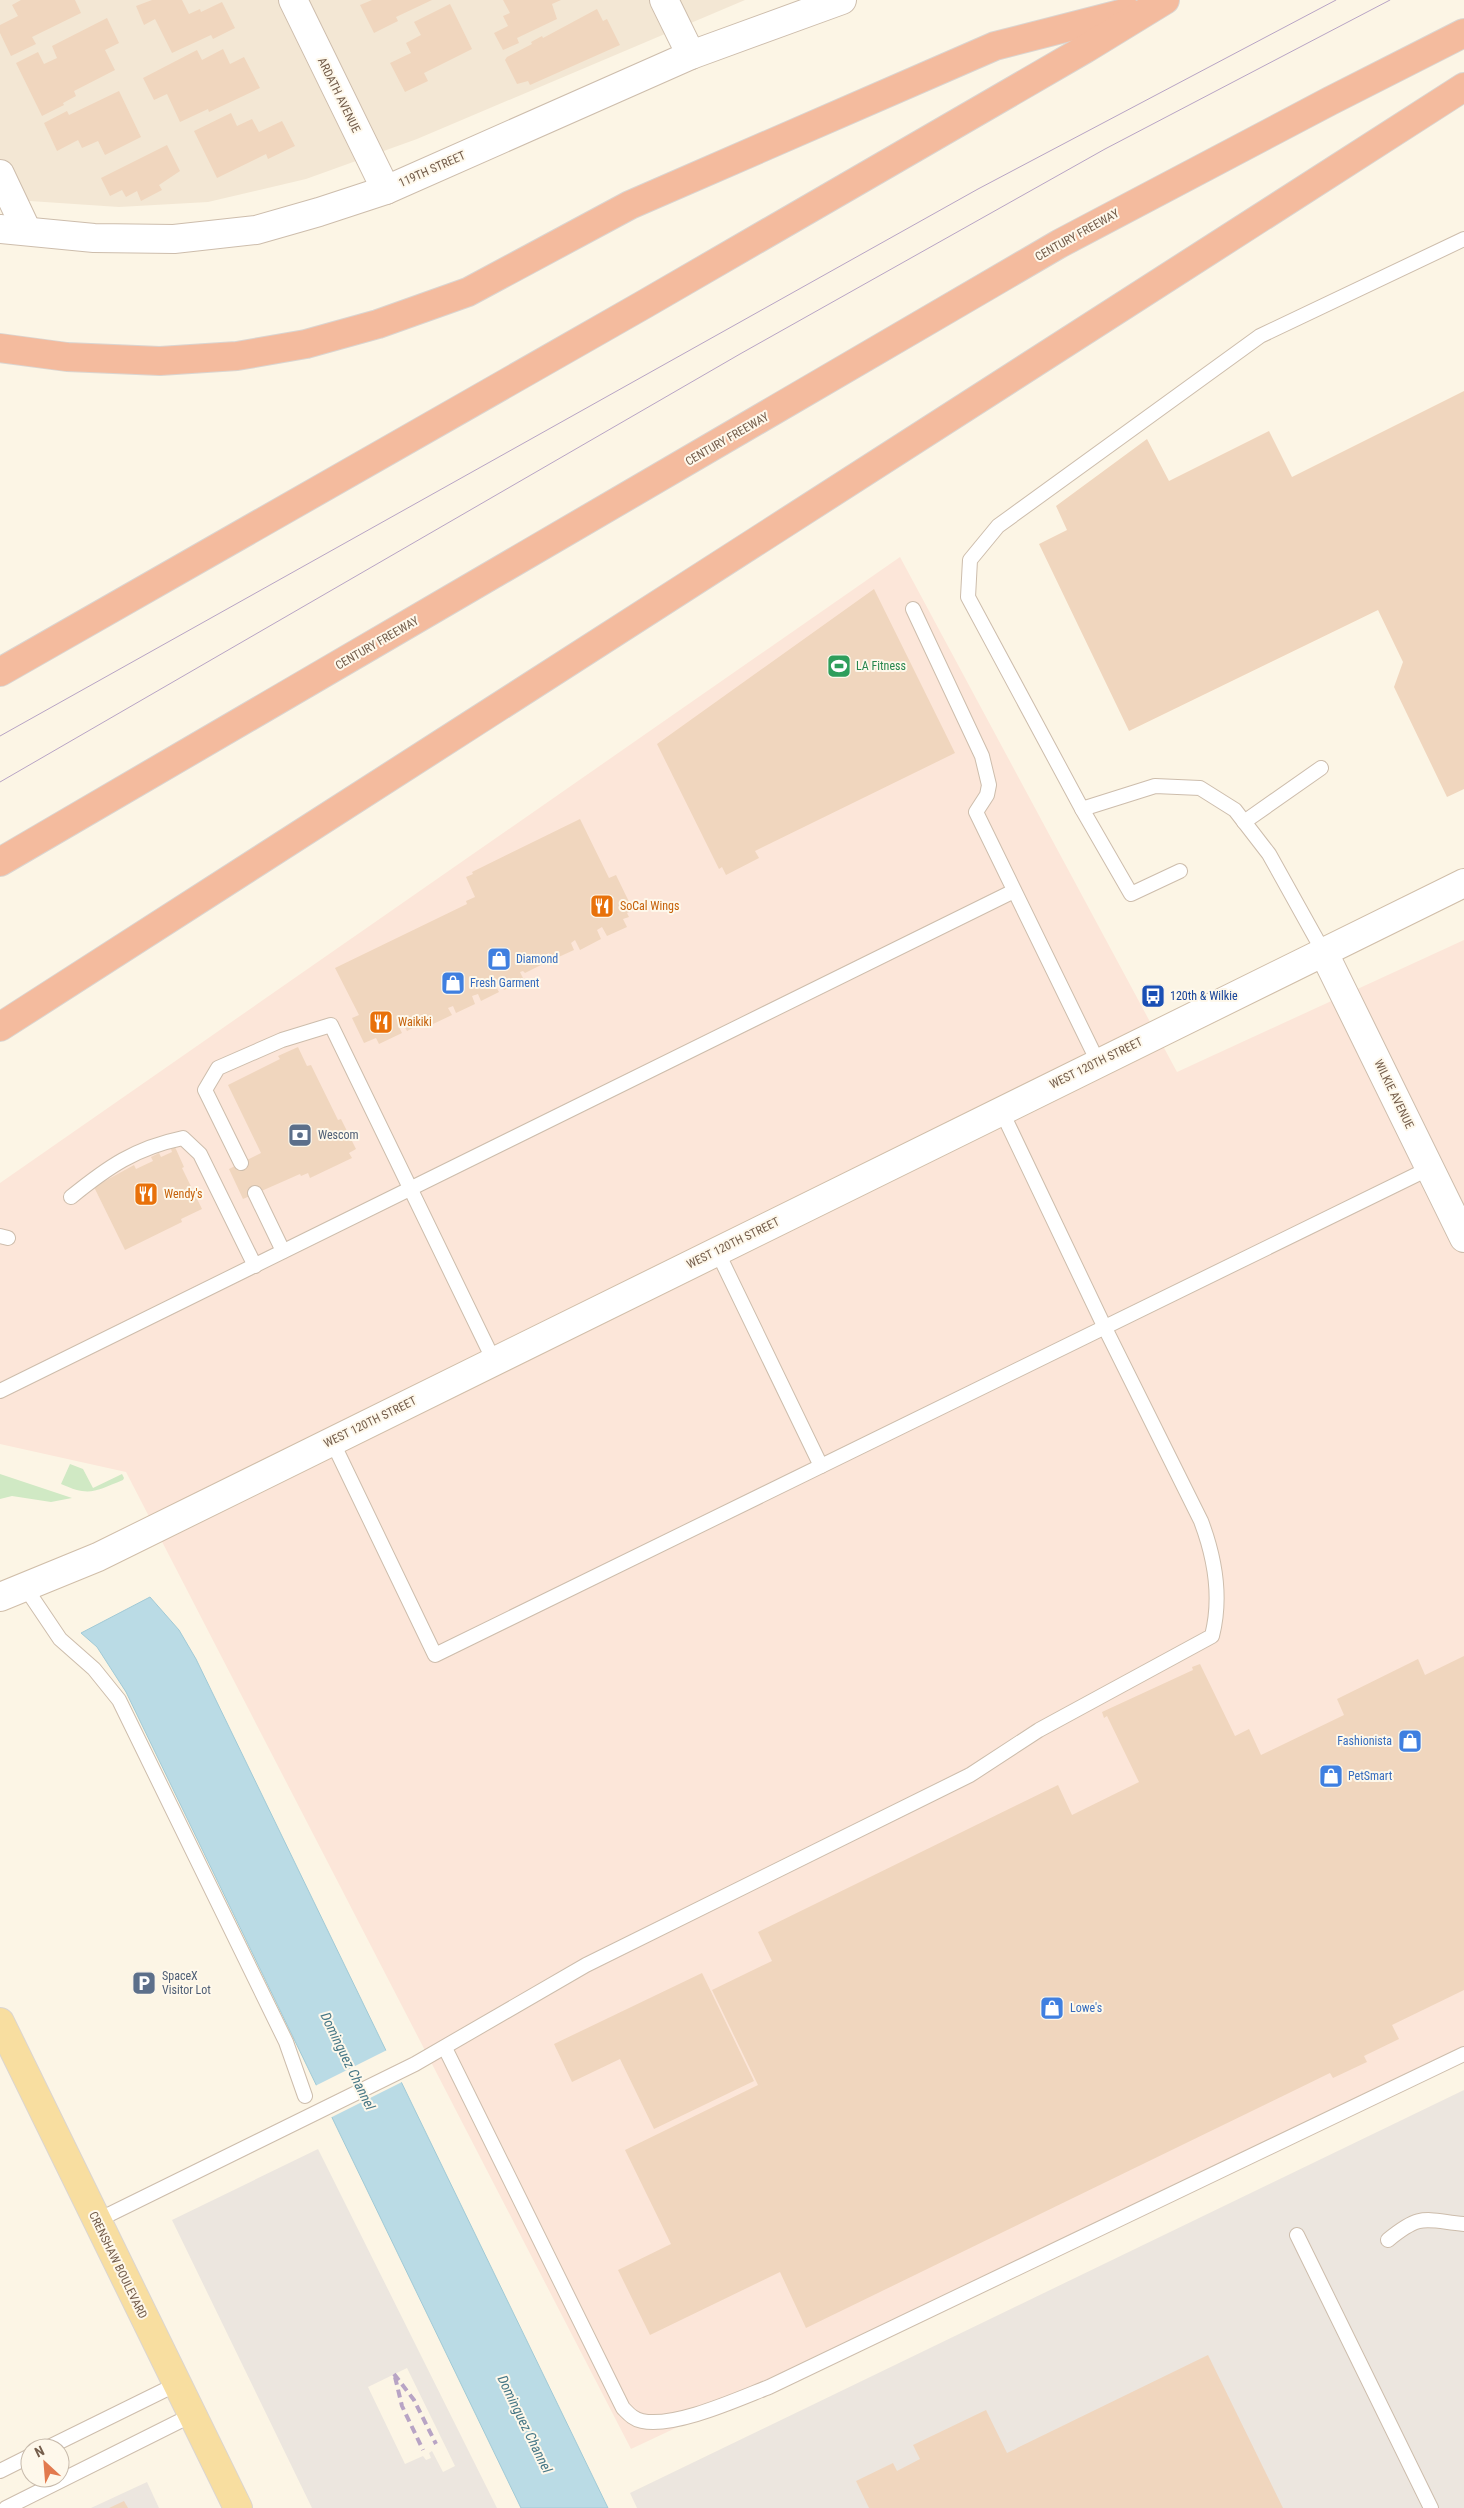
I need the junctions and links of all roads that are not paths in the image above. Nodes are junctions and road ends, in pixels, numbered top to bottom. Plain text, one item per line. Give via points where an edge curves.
1 (292, 0) edge
2 (664, 0) edge
3 (842, 0) edge
4 (1158, 3) edge
5 (1464, 33) edge
6 (691, 55) junction
7 (1464, 87) edge
8 (0, 174) edge
9 (386, 190) junction
10 (0, 229) edge
11 (27, 231) junction
12 (1464, 239) edge
13 (0, 348) edge
14 (913, 610) dead end
15 (0, 672) edge
16 (1321, 768) dead end
17 (1082, 809) junction
18 (1244, 822) junction
19 (0, 862) edge
20 (1180, 871) dead end
21 (1464, 883) edge
22 (1014, 891) junction
23 (1323, 951) junction
24 (0, 1027) edge
25 (1098, 1062) junction
26 (1001, 1110) junction
27 (241, 1163) dead end
28 (1430, 1168) junction
29 (410, 1189) junction
30 (255, 1193) dead end
31 (71, 1197) dead end
32 (1464, 1238) edge
33 (283, 1251) junction
34 (716, 1251) junction
35 (255, 1266) junction
36 (1105, 1328) junction
37 (494, 1361) junction
38 (0, 1391) edge
39 (332, 1441) junction
40 (821, 1466) junction
41 (25, 1587) junction
42 (0, 1597) edge
43 (0, 2022) edge
44 (445, 2048) junction
45 (1464, 2054) edge
46 (305, 2096) dead end
47 (96, 2221) junction
48 (1464, 2224) edge
49 (1298, 2235) dead end
50 (1388, 2240) dead end
51 (177, 2384) junction
52 (192, 2415) junction
53 (67, 2438) edge
54 (20, 2461) edge
55 (0, 2471) edge
56 (6, 2508) edge
57 (238, 2508) edge
58 (1431, 2508) edge

1 - 9 street, ARDATH AVENUE
2 - 6 street
3 - 6 street, 119TH STREET
4 - 13 highway via 995,46 630,205 468,292 378,324 306,344 237,356 160,361 67,357
4 - 15 highway via 1086,49 652,300
5 - 19 highway, CENTURY FREEWAY via 1059,244
6 - 9 street, 119TH STREET
7 - 24 highway
8 - 11 street
9 - 11 street, 119TH STREET via 256,230 174,240 94,238
10 - 11 street, 119TH STREET
12 - 17 lane via 1260,336 998,526 970,560 968,597
14 - 22 lane via 982,756 989,785 987,795 976,812
16 - 18 lane
17 - 18 lane via 1155,786 1200,788 1235,810
17 - 20 lane via 1132,894
18 - 23 lane via 1269,854
21 - 23 street, WEST 120TH STREET
22 - 25 lane
22 - 29 lane
23 - 25 street, WEST 120TH STREET
23 - 28 street, WILKIE AVENUE
25 - 26 street, WEST 120TH STREET
26 - 34 street, WEST 120TH STREET
26 - 36 lane
27 - 29 lane via 205,1090 218,1068 282,1040 331,1025
28 - 32 street, WILKIE AVENUE
28 - 36 lane
29 - 33 lane
29 - 37 lane
30 - 33 lane
31 - 35 lane via 124,1158 182,1138 200,1154
33 - 35 lane
34 - 37 street, WEST 120TH STREET
34 - 40 lane
35 - 38 lane
36 - 40 lane
36 - 44 lane via 1208,1539 1217,1585 1217,1617 1212,1636 1039,1730 970,1775 586,1965
37 - 39 street, WEST 120TH STREET
39 - 40 lane via 435,1655
39 - 41 street, WEST 120TH STREET via 98,1557
41 - 42 street, WEST 120TH STREET
41 - 46 lane via 60,1640 94,1669 119,1700 286,2042
43 - 47 main road, CRENSHAW BOULEVARD
44 - 45 lane via 623,2408 631,2417 655,2423 722,2406 769,2387
44 - 47 lane
47 - 51 main road, CRENSHAW BOULEVARD
48 - 50 lane via 1419,2219
49 - 58 lane
51 - 52 main road, CRENSHAW BOULEVARD
51 - 53 lane
52 - 56 lane
52 - 57 main road, CRENSHAW BOULEVARD
54 - 55 lane

